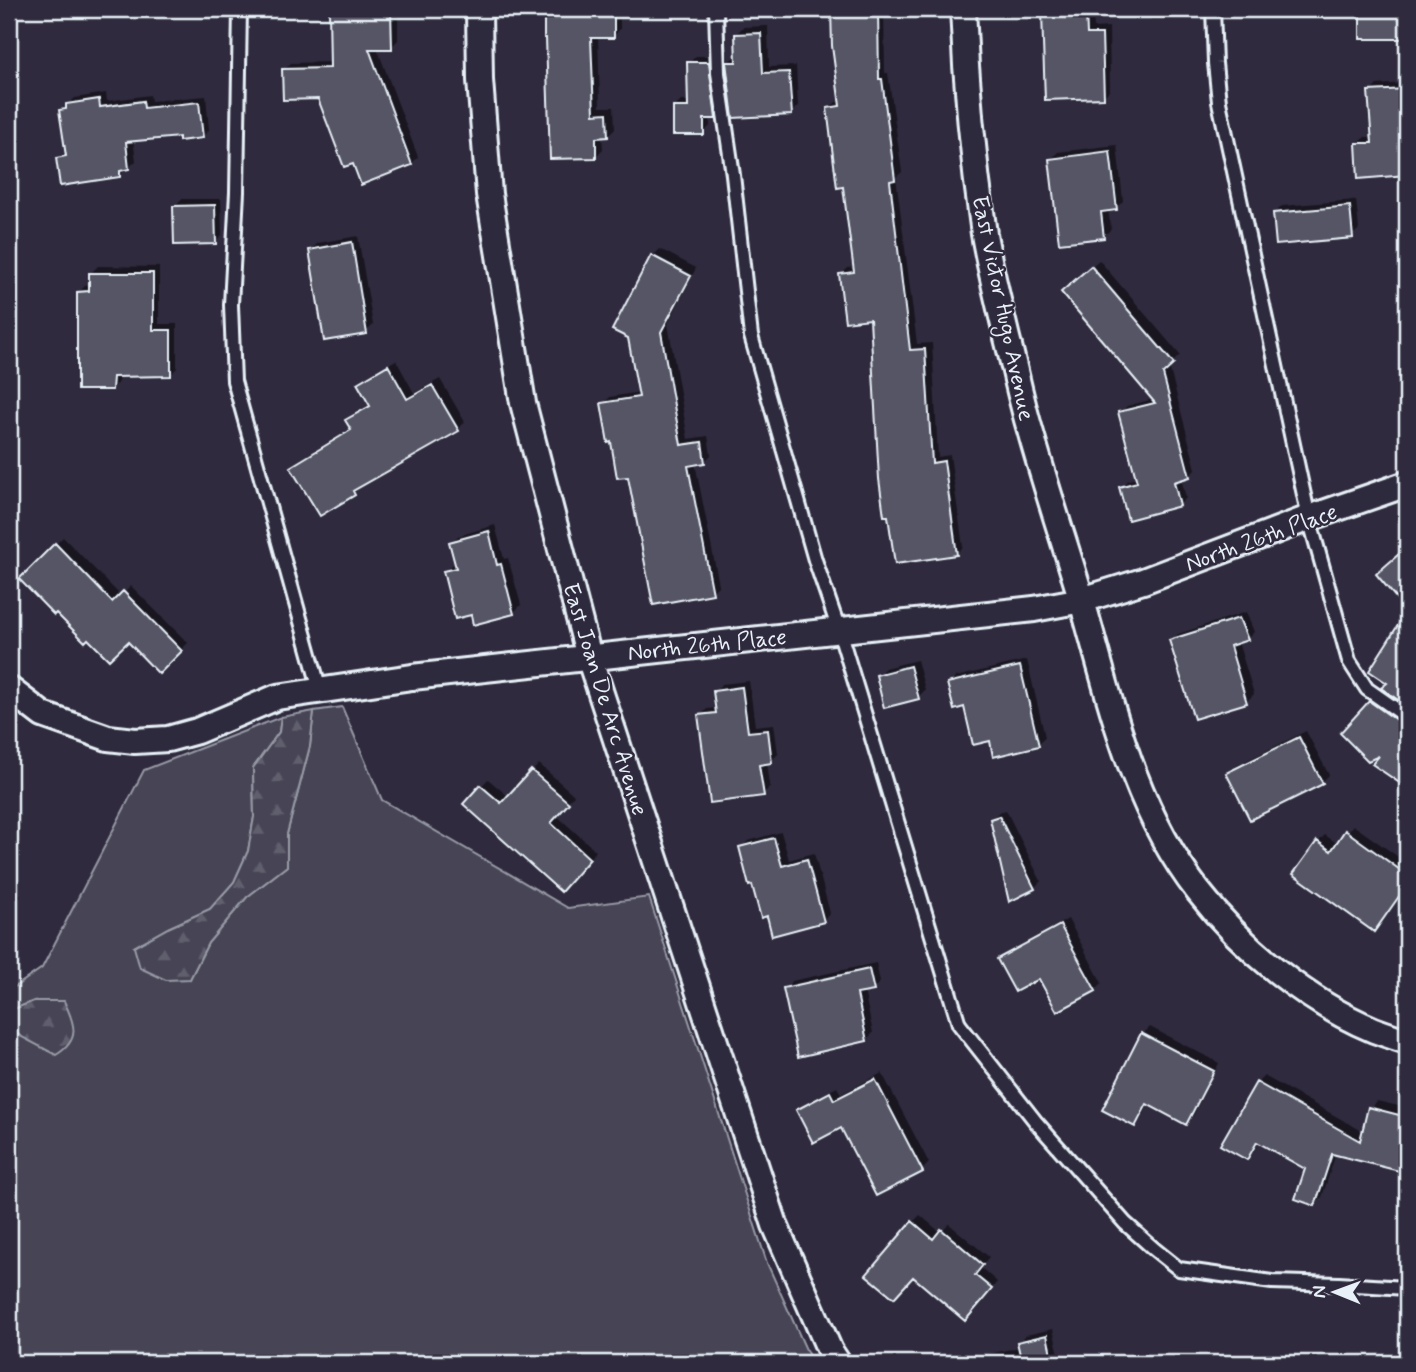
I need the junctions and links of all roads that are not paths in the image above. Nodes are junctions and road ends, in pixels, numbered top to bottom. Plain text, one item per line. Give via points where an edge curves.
1 (240, 9) edge
2 (479, 9) edge
3 (716, 9) edge
4 (963, 9) edge
5 (1213, 9) edge
6 (1407, 484) edge
7 (1309, 518) junction
8 (1082, 600) junction
9 (839, 630) junction
10 (589, 657) junction
11 (9, 689) edge
12 (320, 690) junction
13 (1407, 717) edge
14 (1407, 1041) edge
15 (1407, 1288) edge
16 (838, 1363) edge

1 - 12 lane via 231,305 234,381
2 - 10 street, East Joan De Arc Avenue via 489,194 523,403
3 - 9 lane via 718,73 751,336
4 - 8 street, East Victor Hugo Avenue via 984,235 1030,430
5 - 7 lane via 1219,102
6 - 7 street, North 26th Place
7 - 8 street, North 26th Place
7 - 13 lane via 1349,661 1367,689
8 - 9 street, North 26th Place
8 - 14 street, East Victor Hugo Avenue via 1141,794 1163,839 1197,890 1224,922 1293,984 1337,1012
9 - 10 street, North 26th Place
9 - 15 lane via 959,1024 1036,1122 1125,1223 1179,1269 1272,1282
10 - 12 street, North 26th Place
10 - 16 street, East Joan De Arc Avenue via 775,1225
11 - 12 street, North 26th Place via 43,715 108,738 135,741 197,731 276,697

